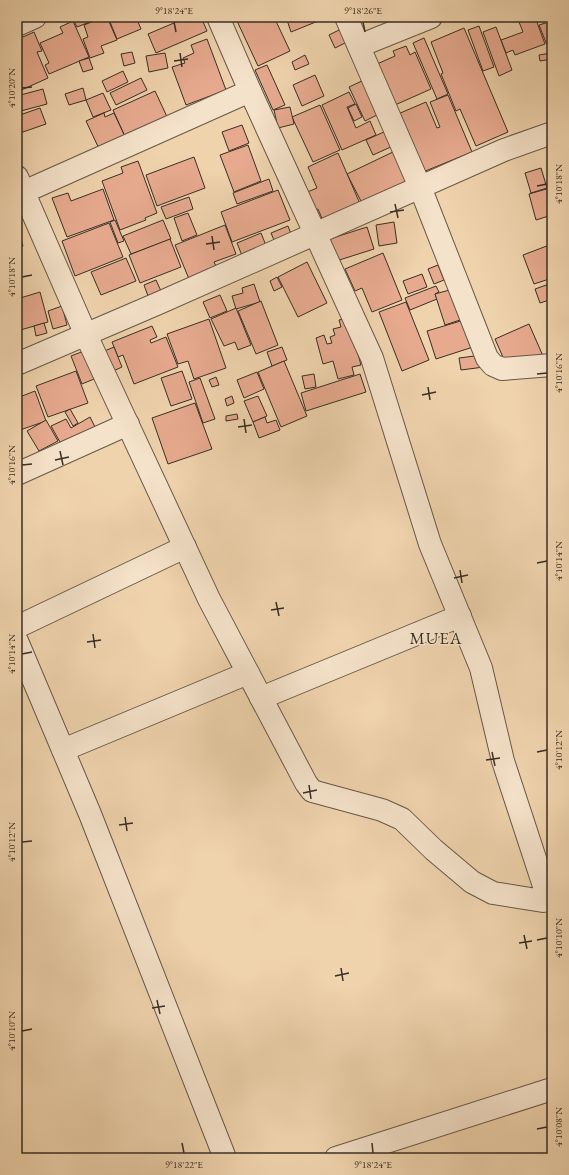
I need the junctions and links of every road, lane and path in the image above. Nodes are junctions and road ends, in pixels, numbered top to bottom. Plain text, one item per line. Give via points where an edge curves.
1 (35, 17) edge
2 (218, 17) edge
3 (346, 17) edge
4 (432, 17) edge
5 (17, 25) edge
6 (359, 46) junction
7 (250, 91) junction
8 (552, 133) edge
9 (420, 187) junction
10 (19, 188) edge
11 (314, 234) junction
12 (86, 335) junction
13 (17, 364) edge
14 (552, 365) edge
15 (128, 424) junction
16 (17, 474) edge
17 (185, 547) junction
18 (460, 616) junction
19 (17, 627) edge
20 (17, 641) edge
21 (248, 673) junction
22 (261, 698) junction
23 (63, 750) junction
24 (552, 1089) edge
25 (225, 1158) edge
26 (336, 1158) edge

1 - 5 street
2 - 7 street
3 - 6 street
4 - 6 street
6 - 9 street
7 - 10 street
7 - 11 street
8 - 9 street via 504,150
9 - 11 street
9 - 14 street via 487,358 502,370
10 - 12 street
11 - 12 street
11 - 18 street via 372,358 430,544
12 - 13 street
12 - 15 street
15 - 16 street
15 - 17 street
17 - 19 street
17 - 21 street
18 - 22 street
18 - 22 street via 481,668 503,761 546,892 544,901 493,893 472,882 402,819 382,810 312,791
20 - 23 street
21 - 22 street
21 - 23 street
23 - 25 street
24 - 26 street

